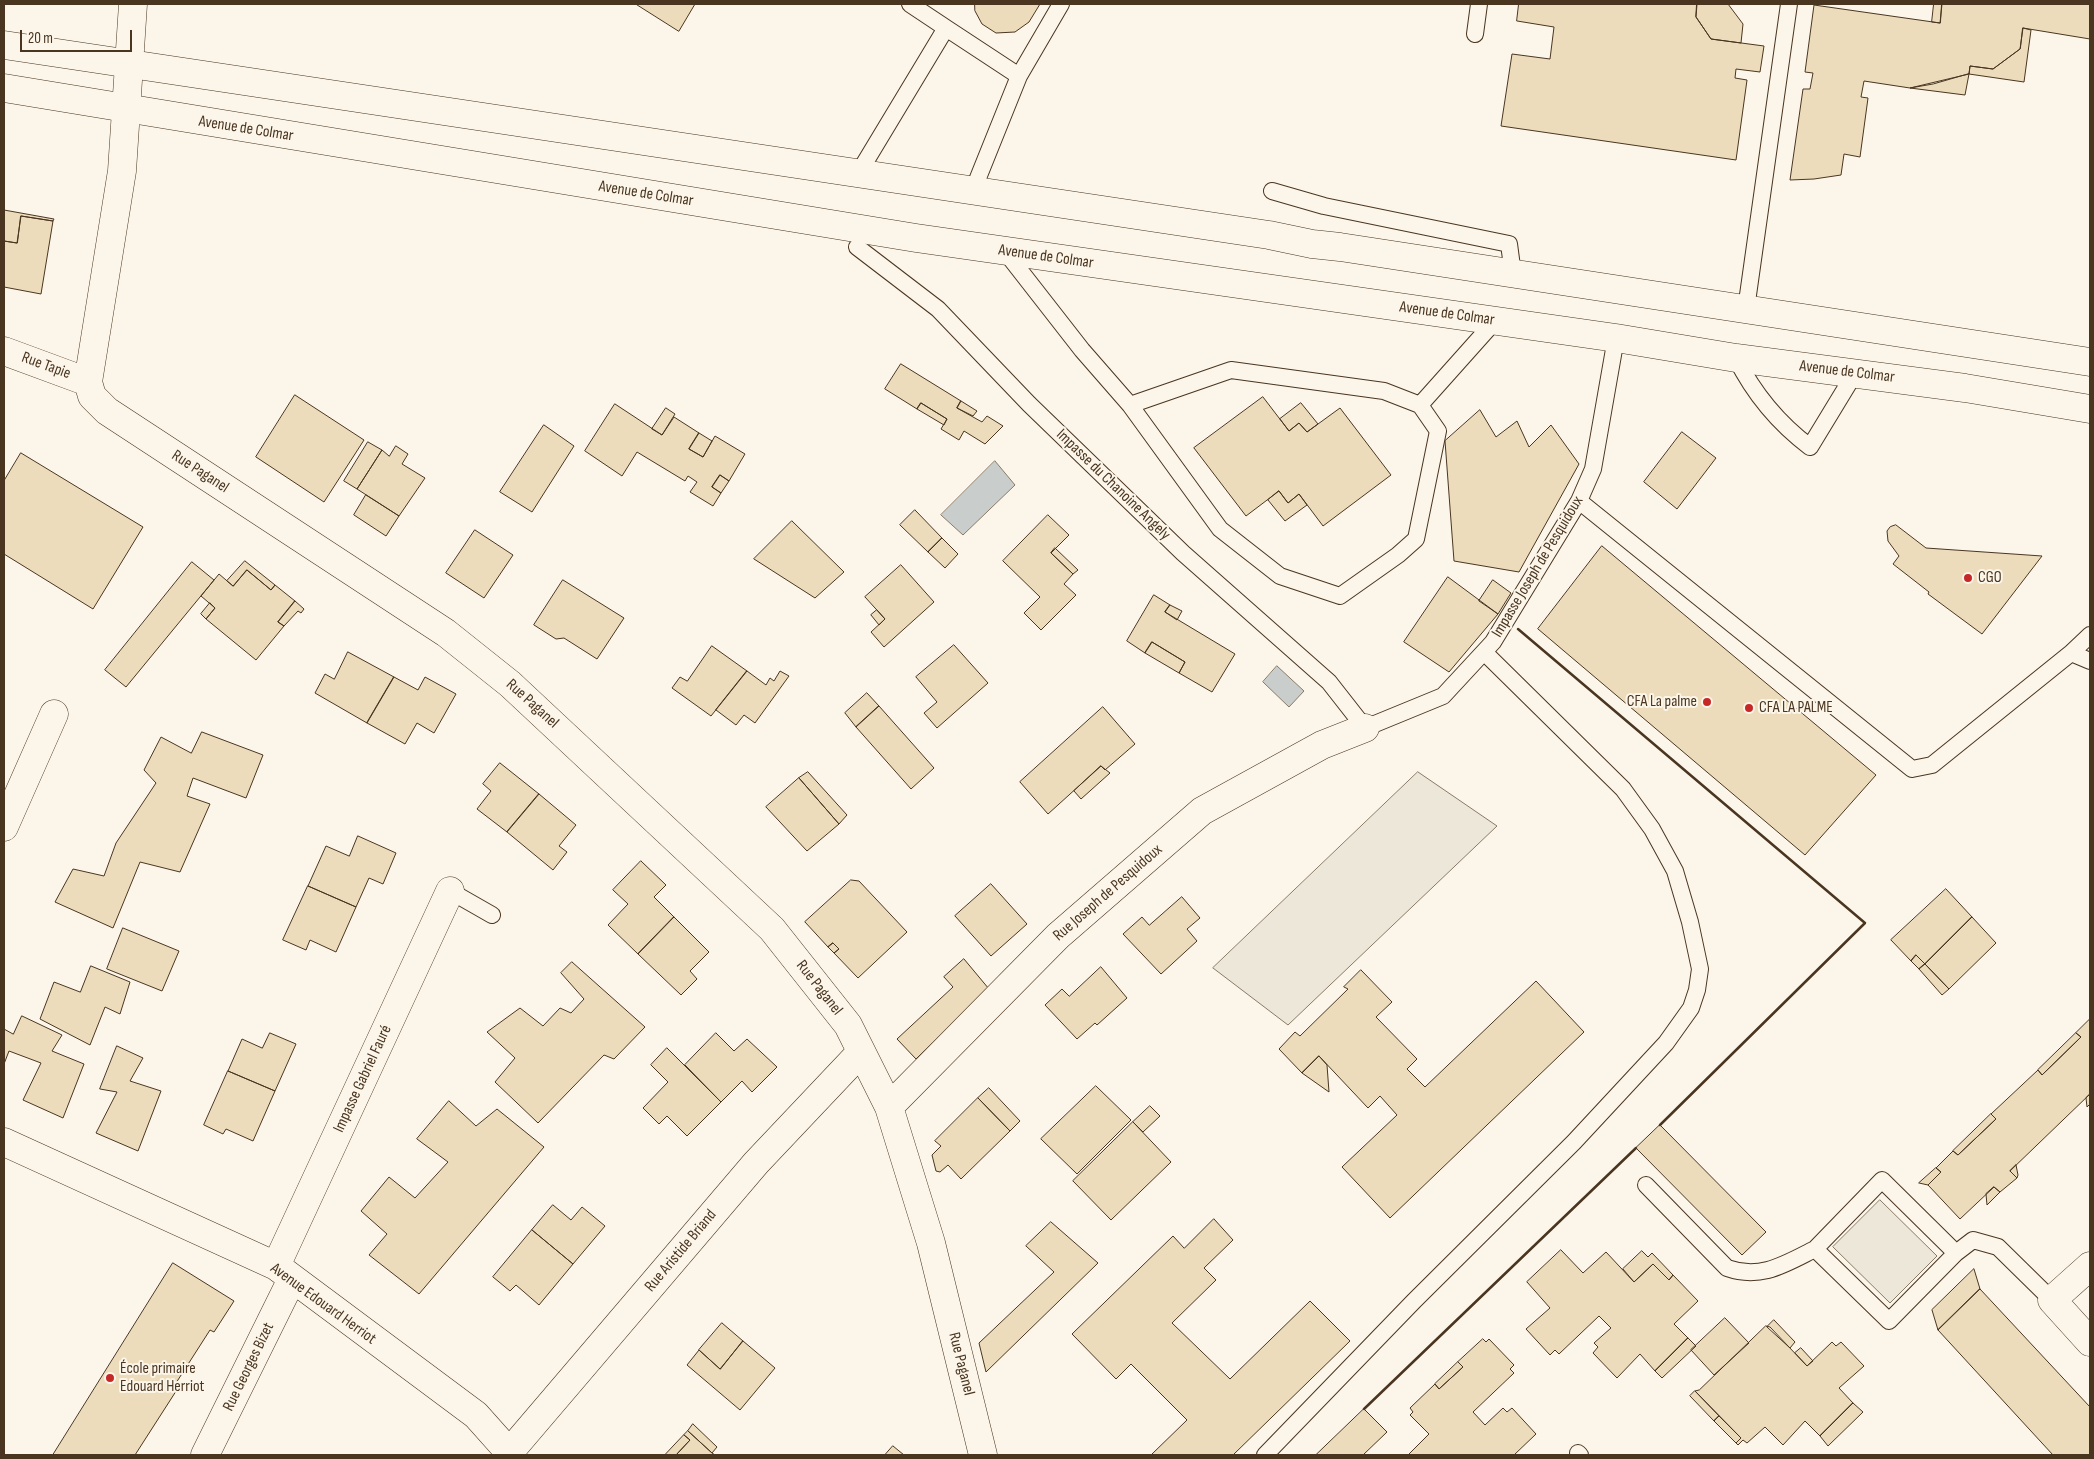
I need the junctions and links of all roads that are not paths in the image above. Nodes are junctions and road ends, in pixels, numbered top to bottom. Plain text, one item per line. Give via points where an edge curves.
1 (133, 4) edge
2 (910, 4) edge
3 (1061, 4) edge
4 (1478, 4) edge
5 (1789, 4) edge
6 (946, 28) junction
7 (1475, 34) dead end
8 (4, 45) edge
9 (129, 63) junction
10 (1019, 76) junction
11 (4, 88) edge
12 (126, 109) junction
13 (858, 174) junction
14 (1272, 191) dead end
15 (976, 192) junction
16 (857, 247) dead end
17 (1004, 250) junction
18 (1514, 274) junction
19 (1744, 309) junction
20 (1496, 321) junction
21 (1616, 338) junction
22 (4, 351) edge
23 (1736, 358) junction
24 (2090, 362) edge
25 (1855, 373) junction
26 (88, 382) junction
27 (1130, 405) junction
28 (1420, 405) junction
29 (2090, 408) edge
30 (1579, 501) junction
31 (2090, 635) edge
32 (1484, 652) junction
33 (2072, 653) junction
34 (2090, 661) edge
35 (54, 714) dead end
36 (1365, 728) junction
37 (4, 827) edge
38 (450, 891) joint
39 (492, 914) dead end
40 (861, 1052) junction
41 (888, 1107) junction
42 (4, 1142) edge
43 (1646, 1185) dead end
44 (1815, 1249) junction
45 (1956, 1253) junction
46 (2090, 1266) edge
47 (284, 1273) junction
48 (2054, 1302) junction
49 (2090, 1342) edge
50 (508, 1454) edge
51 (205, 1455) edge
52 (984, 1455) edge
53 (1265, 1455) edge

1 - 9 street
2 - 6 lane
3 - 10 lane
4 - 7 lane
5 - 19 lane
6 - 10 lane
6 - 13 lane
8 - 9 street
9 - 12 street
9 - 13 street
10 - 15 lane via 978,178
11 - 12 street, Avenue de Colmar
12 - 17 street, Avenue de Colmar
12 - 26 street via 122,171
13 - 15 street
14 - 18 lane via 1324,206 1508,244
15 - 18 street
16 - 36 lane, Impasse du Chanoine Angely via 938,309 1166,537 1329,682
17 - 20 street, Avenue de Colmar
17 - 27 lane via 1082,350
18 - 19 street
19 - 24 street
20 - 21 street, Avenue de Colmar
20 - 28 lane
21 - 23 street, Avenue de Colmar
21 - 30 lane, Impasse Joseph de Pesquidoux via 1593,469
22 - 26 street, Rue Tapie
23 - 25 street, Avenue de Colmar
23 - 25 lane via 1745,377 1783,426 1810,447
25 - 29 street, Avenue de Colmar
26 - 40 street, Rue Paganel via 92,396 107,411 446,633 510,684 772,929 848,1025
27 - 28 lane via 1231,370 1384,391
27 - 28 lane via 1220,529 1280,576 1340,596 1416,539 1438,431
30 - 32 lane, Impasse Joseph de Pesquidoux via 1494,642
30 - 33 lane via 1912,769 1932,766
31 - 33 lane
32 - 36 lane, Impasse Joseph de Pesquidoux via 1443,696
32 - 53 lane via 1623,789 1652,830 1675,870 1690,922 1700,970 1697,990 1691,1008 1666,1043 1574,1142
33 - 34 lane
35 - 37 street
36 - 41 street, Rue Joseph de Pesquidoux via 1322,745 1202,811 1058,936
38 - 39 lane
38 - 47 street, Impasse Gabriel Fauré
40 - 41 street, Rue Paganel
40 - 50 street, Rue Aristide Briand via 756,1162
41 - 52 street, Rue Paganel via 930,1243
42 - 47 street, Avenue Edouard Herriot
43 - 44 lane via 1727,1268 1742,1274 1774,1270
44 - 45 lane via 1889,1321
44 - 45 lane via 1882,1180
45 - 48 lane via 1973,1240 1998,1247
46 - 48 street via 2052,1300
47 - 50 street, Avenue Edouard Herriot via 476,1415
47 - 51 street, Rue Georges Bizet
48 - 49 street

